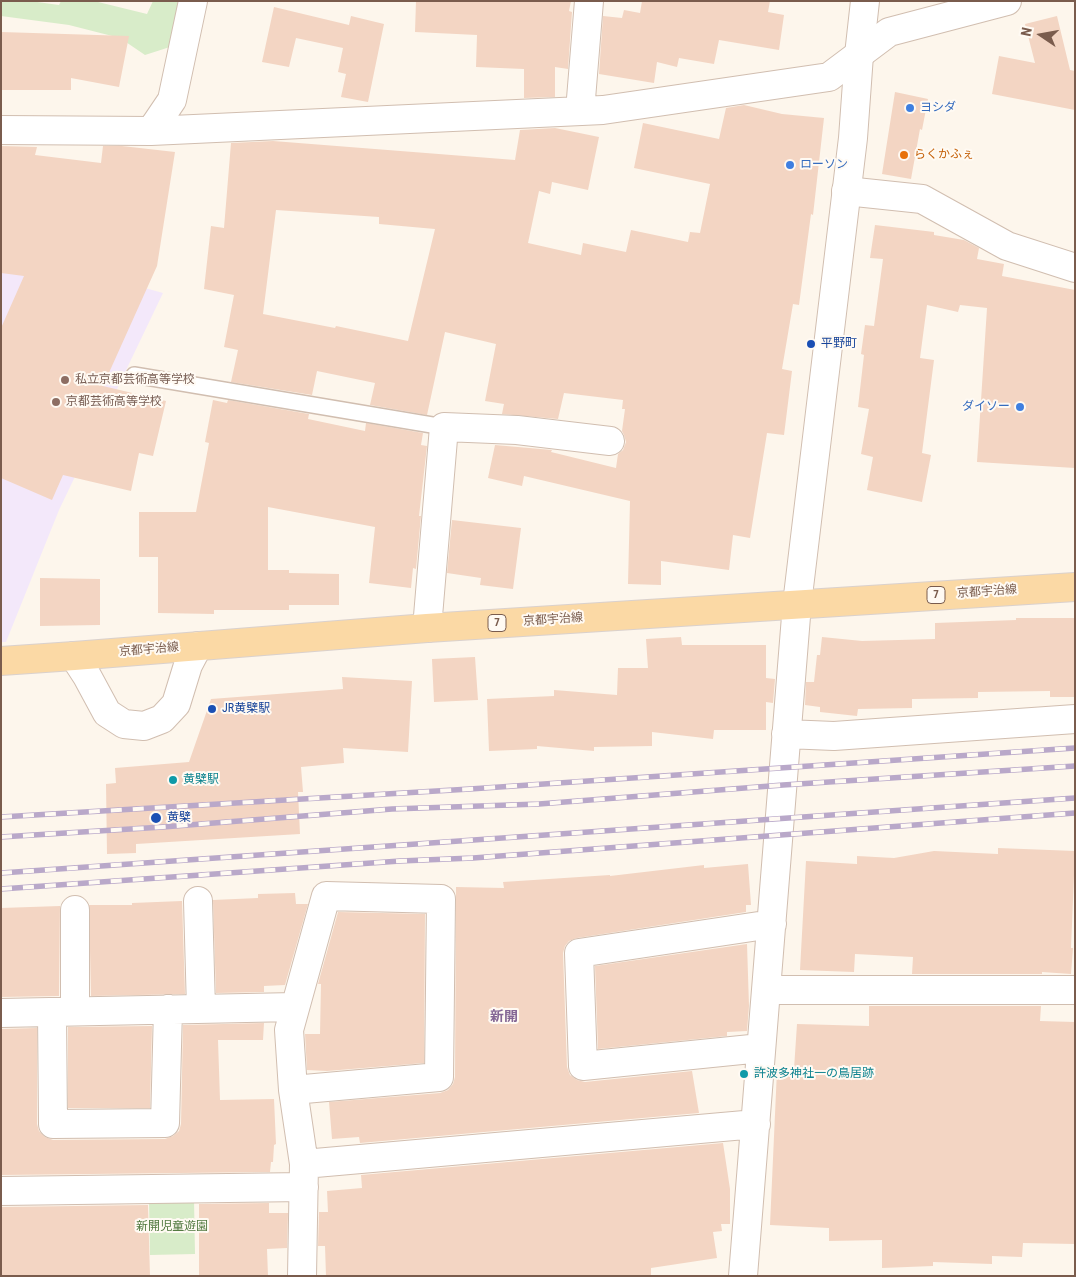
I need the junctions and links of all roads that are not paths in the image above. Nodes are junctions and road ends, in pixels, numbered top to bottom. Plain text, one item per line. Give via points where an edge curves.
1 (194, 1) edge
2 (589, 1) edge
3 (865, 1) edge
4 (1007, 1) edge
5 (859, 55) junction
6 (580, 111) junction
7 (1, 130) edge
8 (151, 131) junction
9 (846, 191) junction
10 (1075, 268) edge
11 (134, 375) dead end
12 (444, 427) junction
13 (610, 441) dead end
14 (1075, 586) edge
15 (797, 604) junction
16 (428, 628) junction
17 (198, 646) junction
18 (74, 656) junction
19 (1, 661) edge
20 (1075, 719) edge
21 (786, 734) junction
22 (198, 902) dead end
23 (75, 910) dead end
24 (772, 924) junction
25 (766, 990) junction
26 (1075, 990) edge
27 (296, 1007) junction
28 (168, 1009) junction
29 (201, 1009) junction
30 (64, 1012) junction
31 (1, 1013) edge
32 (761, 1048) junction
33 (293, 1090) junction
34 (756, 1124) junction
35 (304, 1176) junction
36 (1, 1190) edge
37 (302, 1276) edge
38 (743, 1276) edge

1 - 8 street via 172,100
2 - 6 street
3 - 5 street
4 - 5 street via 889,32
5 - 6 street via 829,77
5 - 9 street
6 - 8 street
7 - 8 street
9 - 10 street via 922,199 1007,246
9 - 15 street
11 - 12 lane
12 - 13 street via 516,430
12 - 16 street
14 - 15 main road, 京都宇治線 / 7
15 - 16 main road, 京都宇治線 / 7
15 - 21 street
16 - 17 main road, 京都宇治線 / 7
17 - 18 main road, 京都宇治線 / 7
17 - 18 street via 188,665 176,704 162,719 144,726 124,724 107,713
18 - 19 main road, 京都宇治線 / 7
20 - 21 street via 834,736
21 - 24 street
22 - 29 street
23 - 30 street
24 - 25 street
24 - 32 street via 579,953 583,1066
25 - 26 street
25 - 32 street
27 - 29 street
27 - 33 street via 289,1030
27 - 33 street via 326,896 441,899 439,1078
28 - 29 street
28 - 30 street
28 - 30 street via 165,1123 53,1124
30 - 31 street
32 - 34 street
33 - 35 street
34 - 35 street
34 - 38 street
35 - 36 street
35 - 37 street

